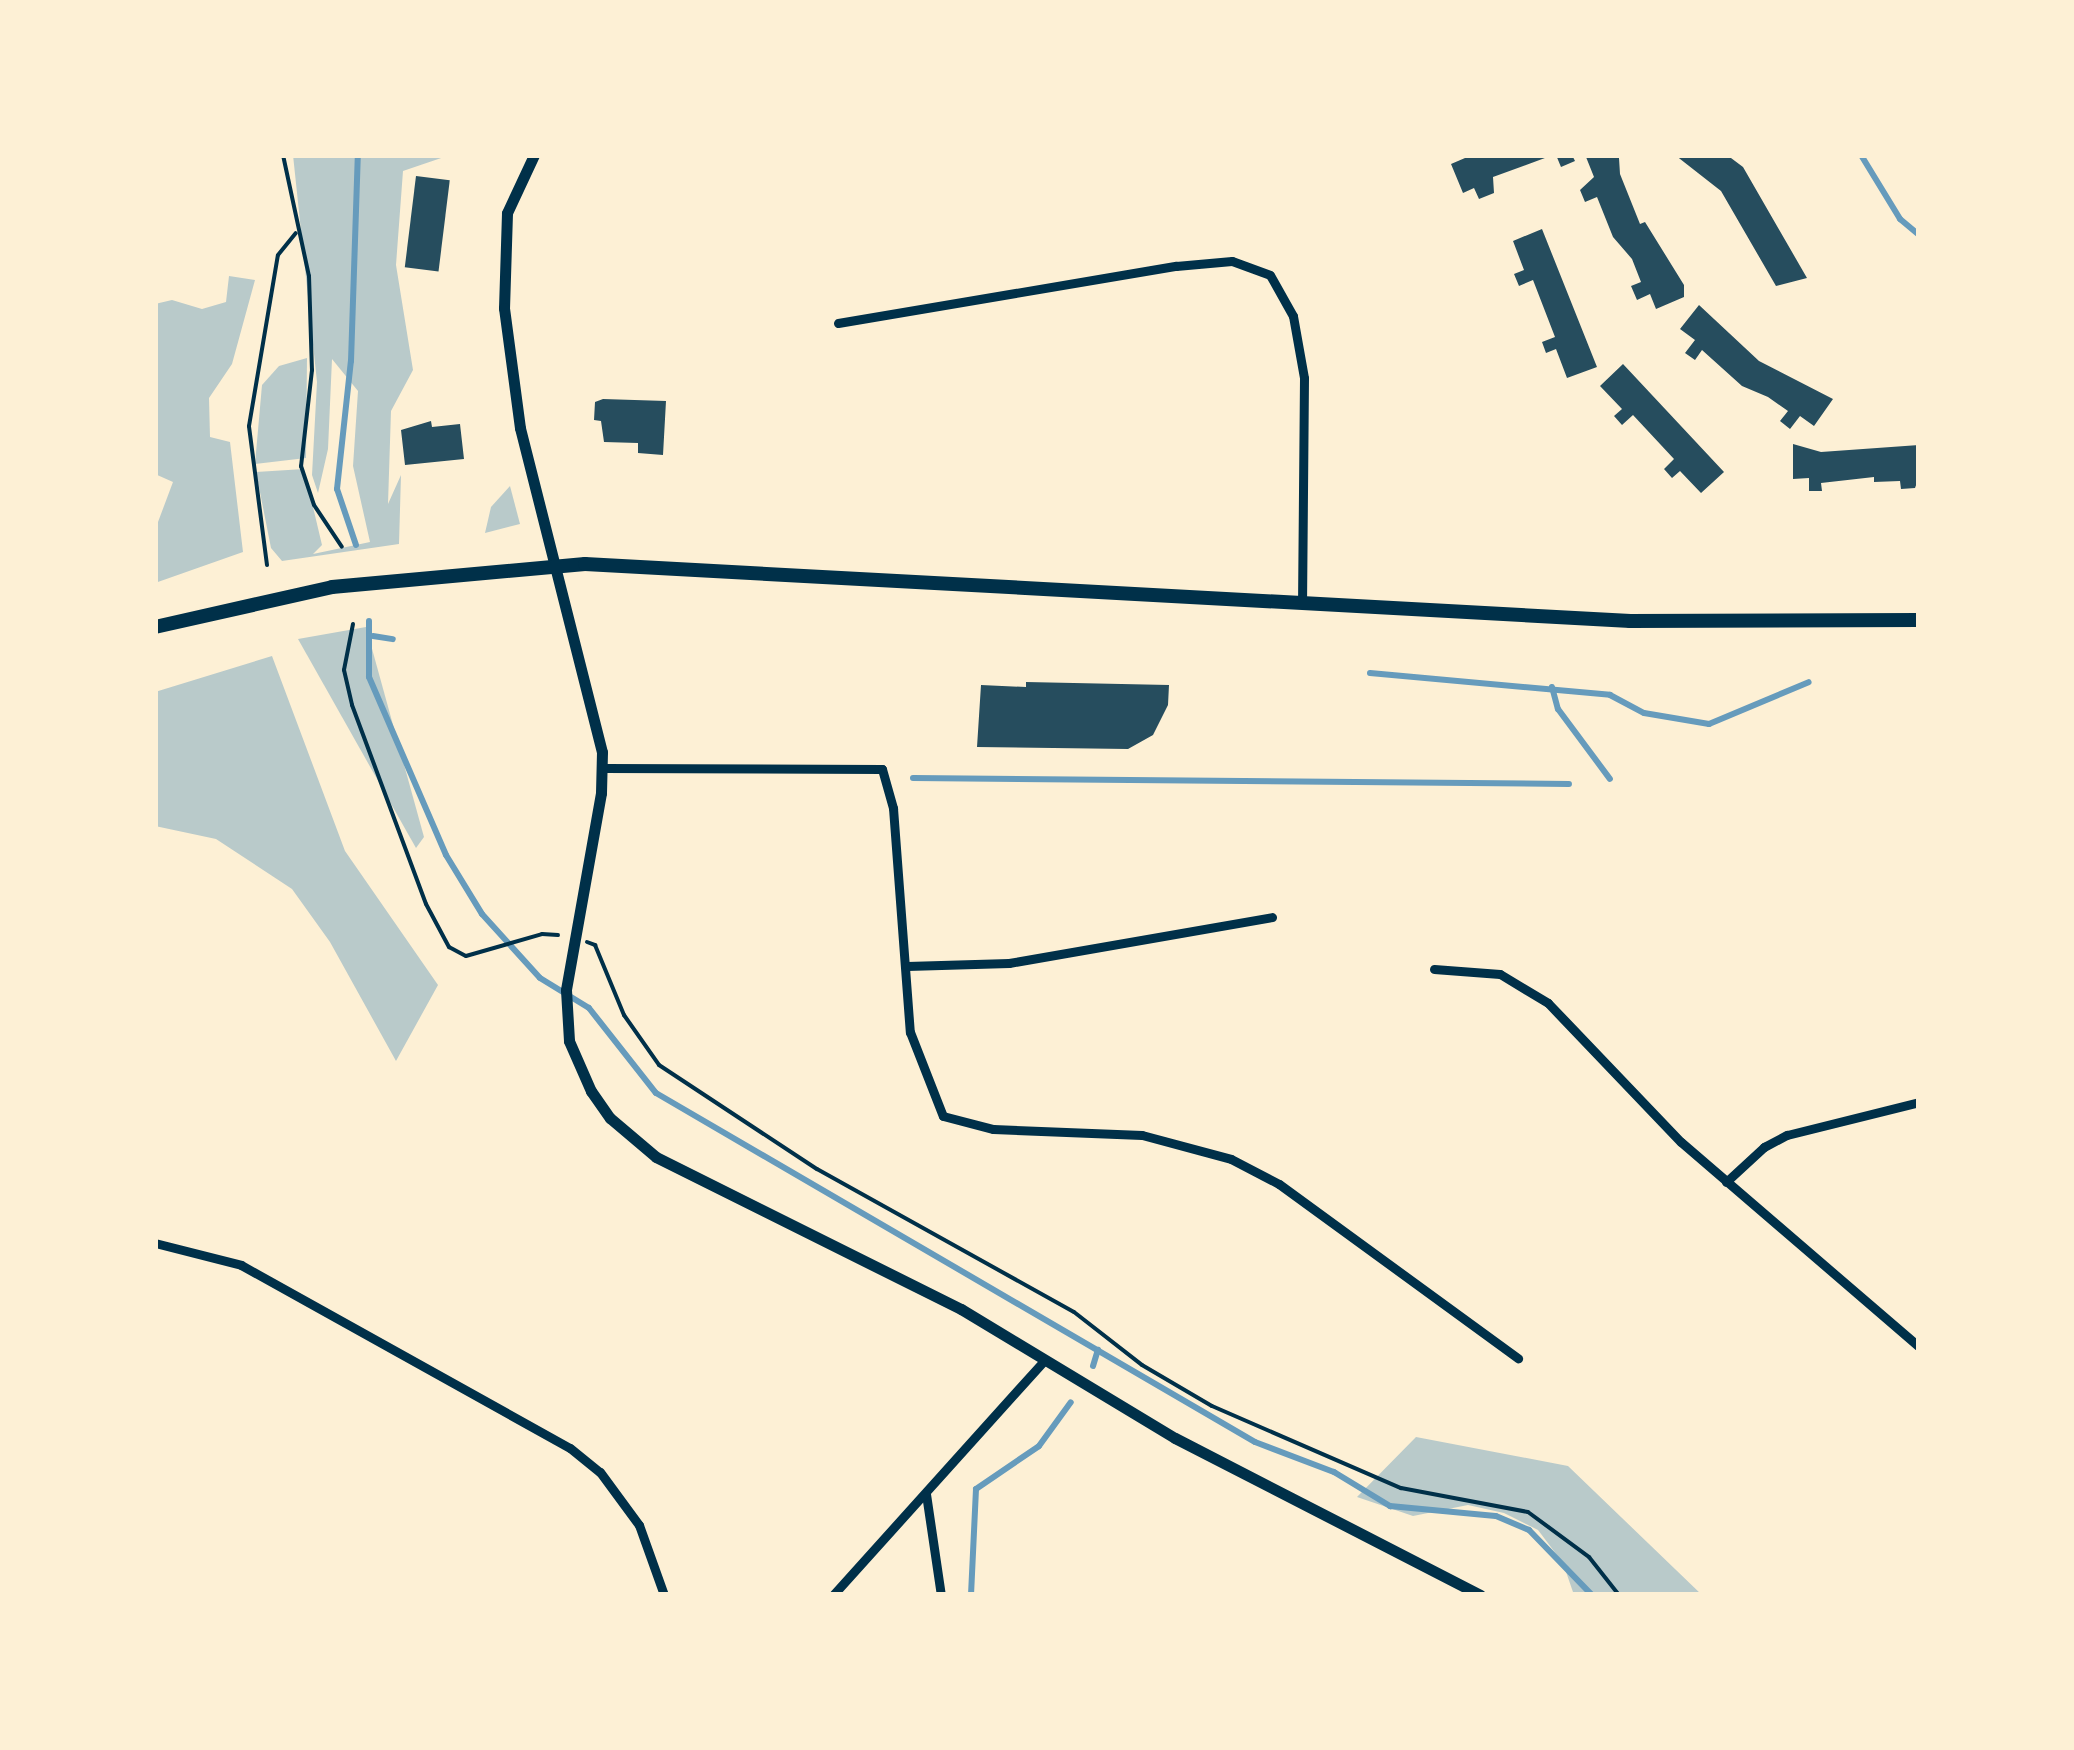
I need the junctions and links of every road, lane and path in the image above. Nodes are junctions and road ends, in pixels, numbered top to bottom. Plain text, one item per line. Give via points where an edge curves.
1 (282, 155) edge
2 (534, 155) edge
3 (298, 232) junction
4 (838, 323) dead end
5 (342, 547) dead end
6 (267, 565) dead end
7 (557, 566) junction
8 (1302, 602) junction
9 (1919, 620) edge
10 (353, 624) dead end
11 (155, 627) edge
12 (604, 768) junction
13 (1272, 917) dead end
14 (555, 934) dead end
15 (587, 942) dead end
16 (907, 966) junction
17 (1434, 969) dead end
18 (1919, 1102) edge
19 (1726, 1182) junction
20 (155, 1242) edge
21 (1919, 1347) edge
22 (1518, 1358) dead end
23 (1044, 1361) junction
24 (926, 1494) junction
25 (664, 1595) edge
26 (834, 1595) edge
27 (942, 1595) edge
28 (1480, 1595) edge
29 (1619, 1595) edge

1 - 3 path
2 - 7 street via 507,213 504,308 520,428
3 - 5 path via 309,276 312,370 301,466 314,504
3 - 6 path via 281,243 253,387 250,463
4 - 8 street via 1176,266 1232,261 1270,276 1294,316 1304,378
7 - 8 main road via 712,568
7 - 11 main road via 332,587
7 - 12 street
8 - 9 main road via 1702,624
10 - 14 path via 344,670 363,737 426,904 454,952 472,954
12 - 16 street via 882,769 892,808
12 - 23 street via 569,965 569,1041 610,1118 656,1157 961,1309
13 - 16 street via 1009,963
15 - 29 path via 659,1065 817,1169 1074,1312 1142,1366 1212,1406 1401,1488 1528,1512 1588,1557
16 - 22 street via 910,1032 942,1116 993,1129 1142,1135 1231,1159 1280,1184
17 - 19 street via 1500,974 1548,1004
18 - 19 street via 1788,1135 1764,1146
19 - 21 street
20 - 25 street via 241,1265 570,1448 600,1472 639,1524
23 - 24 street
23 - 28 street via 1308,1510
24 - 26 street
24 - 27 street

